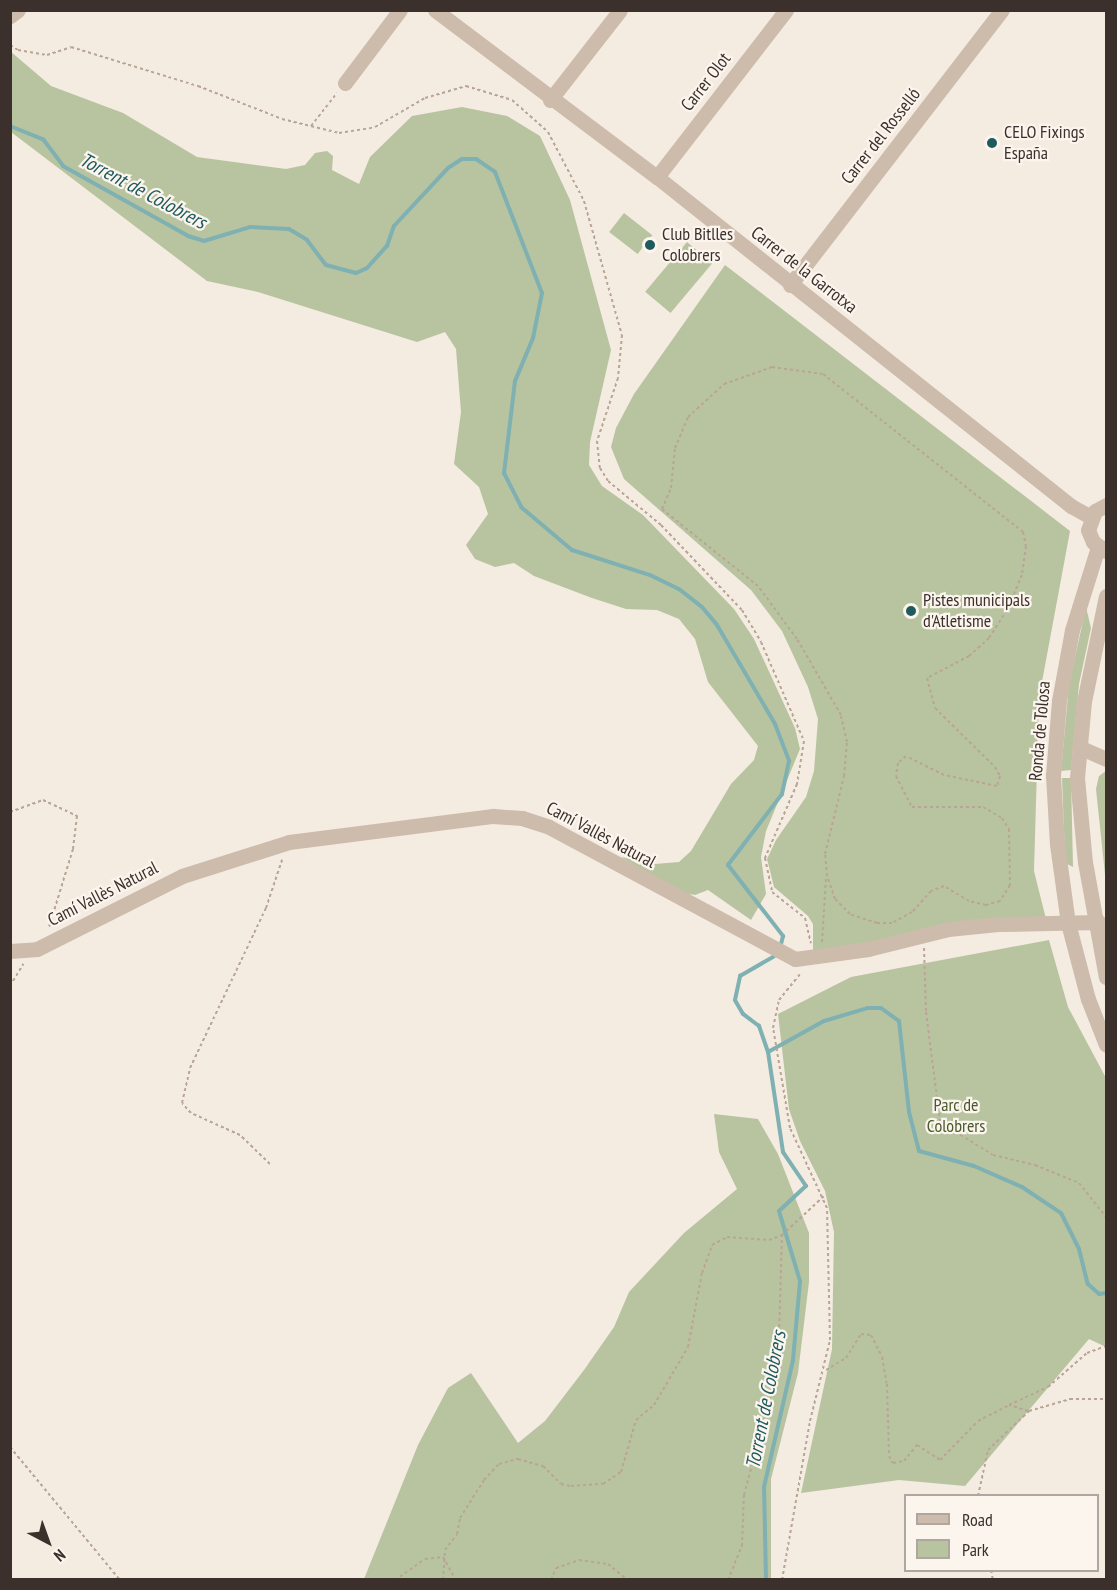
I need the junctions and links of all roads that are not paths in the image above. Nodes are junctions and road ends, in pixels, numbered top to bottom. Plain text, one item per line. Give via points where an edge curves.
1 (400, 10) edge
2 (435, 10) edge
3 (620, 10) edge
4 (786, 10) edge
5 (1002, 10) edge
6 (345, 83) road end
7 (550, 100) junction
8 (657, 177) junction
9 (790, 285) junction
10 (1107, 505) edge
11 (1090, 517) junction
12 (1102, 549) edge
13 (1107, 596) edge
14 (1079, 747) junction
15 (1107, 759) edge
16 (1096, 922) junction
17 (1068, 923) junction
18 (10, 951) edge
19 (1104, 960) edge
20 (1107, 977) edge
21 (1107, 1045) edge

1 - 6 street
2 - 7 street, Carrer de la Garrotxa
3 - 7 street
4 - 8 street, Carrer Olot
5 - 9 street, Carrer del Rosselló
7 - 8 street, Carrer de la Garrotxa
8 - 9 street, Carrer de la Garrotxa
9 - 11 street, Carrer de la Garrotxa
10 - 11 street
11 - 12 street via 1090,536
12 - 17 street, Ronda de Tolosa via 1072,630 1059,701 1053,775
13 - 14 street via 1093,649
14 - 15 street
14 - 16 street via 1079,799
16 - 17 street
16 - 19 street
17 - 18 street, Camí Vallès Natural via 998,924 795,959 549,827 522,818 493,816 289,842 182,876 37,948
17 - 21 street, Ronda de Tolosa via 1088,999
19 - 20 street

